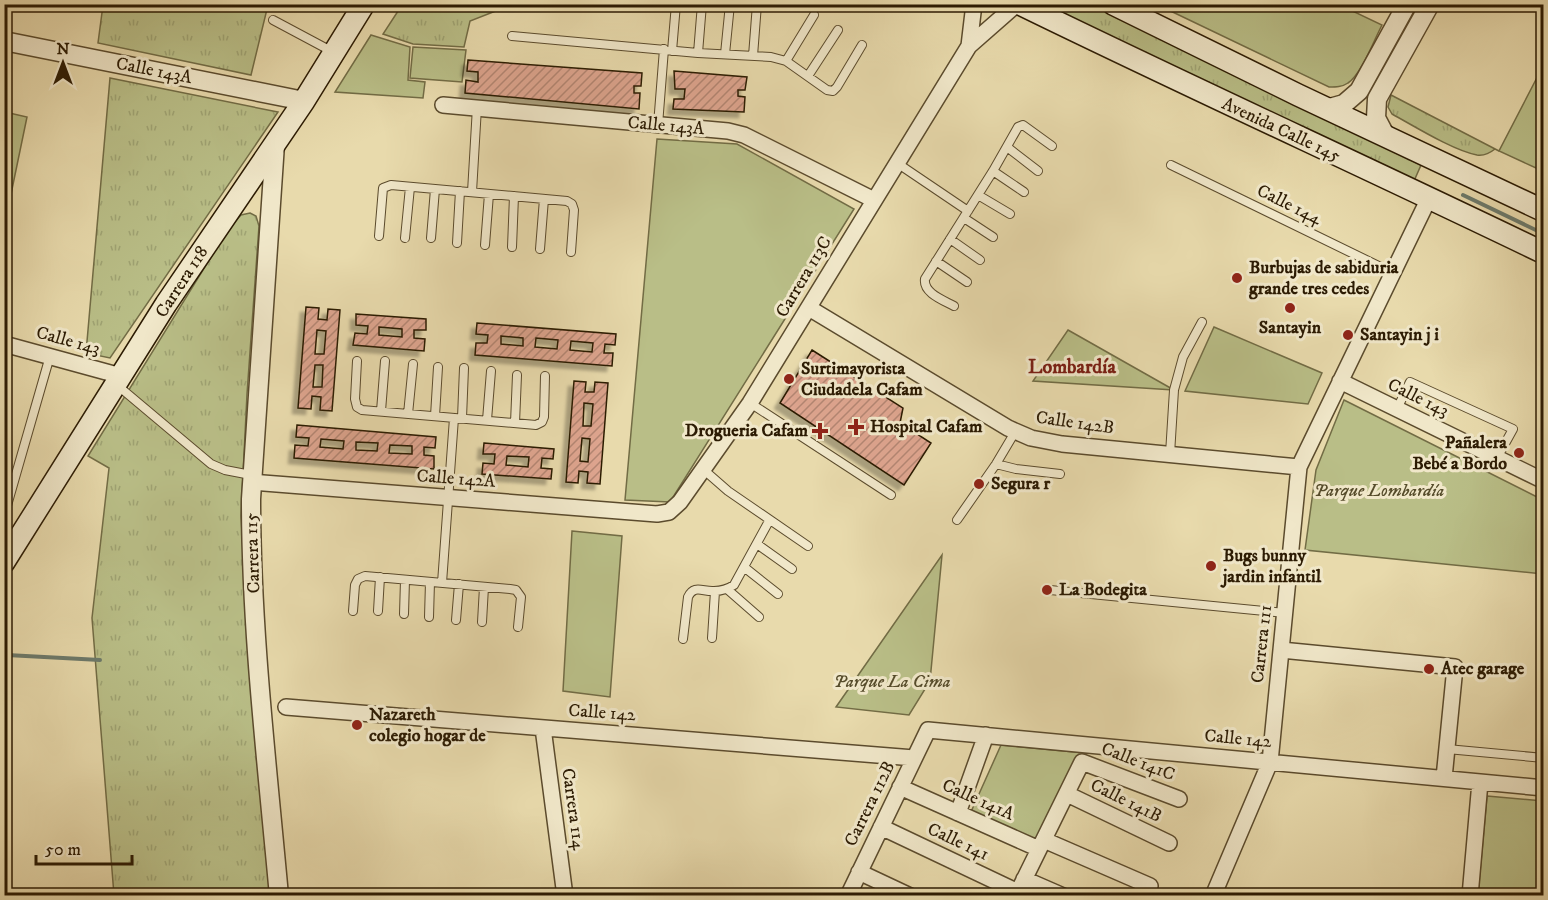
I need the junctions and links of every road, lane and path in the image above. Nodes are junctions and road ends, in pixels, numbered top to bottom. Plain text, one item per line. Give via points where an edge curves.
1 (364, 4) edge
2 (675, 4) edge
3 (702, 4) edge
4 (730, 4) edge
5 (757, 4) edge
6 (974, 4) edge
7 (1019, 4) edge
8 (1113, 4) edge
9 (1407, 4) edge
10 (1430, 4) edge
11 (814, 15) dead end
12 (273, 20) dead end
13 (838, 30) dead end
14 (512, 36) dead end
15 (4, 41) edge
16 (862, 45) dead end
17 (969, 46) junction
18 (668, 50) junction
19 (334, 53) junction
20 (698, 53) junction
21 (726, 54) junction
22 (753, 56) junction
23 (786, 61) junction
24 (808, 76) junction
25 (304, 101) junction
26 (443, 105) dead end
27 (477, 107) junction
28 (1326, 109) junction
29 (658, 125) junction
30 (1386, 137) junction
31 (274, 144) junction
32 (1052, 146) dead end
33 (1007, 147) junction
34 (897, 162) junction
35 (1171, 165) dead end
36 (993, 171) junction
37 (1038, 171) dead end
38 (410, 187) junction
39 (435, 189) junction
40 (460, 191) junction
41 (472, 192) junction
42 (1024, 192) dead end
43 (489, 194) junction
44 (978, 195) junction
45 (514, 196) junction
46 (238, 198) junction
47 (1429, 198) junction
48 (544, 199) junction
49 (874, 200) junction
50 (270, 210) junction
51 (1544, 211) edge
52 (966, 214) junction
53 (1010, 214) dead end
54 (379, 236) dead end
55 (993, 237) dead end
56 (405, 238) dead end
57 (431, 238) dead end
58 (950, 239) junction
59 (458, 243) dead end
60 (485, 245) dead end
61 (512, 247) dead end
62 (540, 249) dead end
63 (571, 252) dead end
64 (1544, 253) edge
65 (980, 260) dead end
66 (936, 261) junction
67 (1393, 273) junction
68 (967, 282) dead end
69 (954, 306) dead end
70 (809, 308) junction
71 (1202, 322) dead end
72 (4, 344) edge
73 (50, 356) junction
74 (357, 361) dead end
75 (385, 361) dead end
76 (413, 364) dead end
77 (438, 367) dead end
78 (464, 368) dead end
79 (491, 370) dead end
80 (518, 375) dead end
81 (545, 376) dead end
82 (118, 380) junction
83 (1340, 381) junction
84 (750, 403) junction
85 (1397, 409) junction
86 (381, 411) junction
87 (408, 414) junction
88 (435, 416) junction
89 (458, 418) junction
90 (488, 420) junction
91 (515, 423) junction
92 (1015, 432) junction
93 (1170, 454) junction
94 (1497, 458) junction
95 (996, 464) junction
96 (1299, 467) junction
97 (704, 470) junction
98 (1060, 474) dead end
99 (252, 479) junction
100 (1544, 481) edge
101 (891, 495) dead end
102 (448, 499) junction
103 (657, 514) joint
104 (4, 516) edge
105 (957, 520) dead end
106 (769, 521) junction
107 (757, 543) junction
108 (808, 546) dead end
109 (4, 562) edge
110 (744, 567) junction
111 (792, 569) dead end
112 (380, 577) junction
113 (405, 580) junction
114 (430, 582) junction
115 (442, 583) junction
116 (459, 584) junction
117 (484, 587) junction
118 (727, 589) junction
119 (1050, 590) dead end
120 (715, 591) junction
121 (778, 594) dead end
122 (353, 611) dead end
123 (378, 611) dead end
124 (1284, 613) junction
125 (404, 614) dead end
126 (429, 617) dead end
127 (759, 617) dead end
128 (456, 620) dead end
129 (482, 622) dead end
130 (518, 627) dead end
131 (712, 638) dead end
132 (683, 639) dead end
133 (1281, 650) junction
134 (286, 707) dead end
135 (543, 728) junction
136 (928, 730) joint
137 (986, 735) junction
138 (1447, 749) junction
139 (914, 758) junction
140 (1544, 758) edge
141 (1270, 762) junction
142 (1444, 778) junction
143 (1480, 782) junction
144 (900, 787) junction
145 (1544, 788) edge
146 (1067, 794) junction
147 (1179, 799) dead end
148 (958, 813) junction
149 (881, 827) junction
150 (1169, 843) dead end
151 (1041, 844) junction
152 (859, 872) junction
153 (1150, 885) dead end
154 (1019, 889) edge
155 (279, 896) edge
156 (565, 896) edge
157 (848, 896) edge
158 (910, 896) edge
159 (1063, 896) edge
160 (1213, 896) edge
161 (1470, 896) edge

1 - 19 main road, Carrera 118
2 - 18 lane
3 - 20 lane
4 - 21 lane
5 - 22 lane
6 - 17 street, Carrera 113C
7 - 17 street, Carrera 113C
7 - 47 main road, Avenida Calle 145
8 - 28 main road
9 - 28 street via 1359,91 1344,104
10 - 30 street via 1377,99 1376,118
11 - 23 lane
12 - 19 lane
13 - 24 lane
14 - 18 lane
15 - 25 street, Calle 143A
16 - 24 lane via 833,91
17 - 34 street, Carrera 113C
18 - 20 lane
18 - 29 lane
19 - 25 main road, Carrera 118
20 - 21 lane
21 - 22 lane
22 - 23 lane
23 - 24 lane
25 - 31 main road, Carrera 118
26 - 27 street, Calle 143A
27 - 29 street, Calle 143A
27 - 41 lane
28 - 30 main road
29 - 49 street, Calle 143A via 744,135
30 - 51 main road
31 - 46 main road, Carrera 118
31 - 50 street, Carrera 115
32 - 33 lane via 1023,125
33 - 36 lane
33 - 37 lane
34 - 49 street, Carrera 113C
34 - 52 lane
35 - 67 lane, Calle 144
36 - 42 lane
36 - 44 lane
38 - 39 lane
38 - 54 lane via 383,188
38 - 56 lane
39 - 40 lane
39 - 57 lane
40 - 41 lane
40 - 59 lane
41 - 43 lane
43 - 45 lane
43 - 60 lane
44 - 52 lane
44 - 53 lane
45 - 48 lane
45 - 61 lane
46 - 50 street via 256,198
46 - 82 main road, Carrera 118
47 - 64 main road, Avenida Calle 145
47 - 67 street, Carrera 111
48 - 62 lane
48 - 63 lane via 572,204
49 - 70 street, Carrera 113C
50 - 99 street, Carrera 115
52 - 55 lane
52 - 58 lane
58 - 65 lane
58 - 66 lane
66 - 68 lane
66 - 69 lane via 925,285
67 - 83 street, Carrera 111
70 - 84 street, Carrera 113C
70 - 92 street, Calle 142B
71 - 93 lane via 1183,357 1174,390
72 - 73 street, Calle 143
73 - 82 street, Calle 143
73 - 104 lane
74 - 86 lane via 357,407
75 - 86 lane
76 - 87 lane
77 - 88 lane
78 - 89 lane
79 - 90 lane
80 - 91 lane
81 - 91 lane via 542,422
82 - 99 lane via 211,464
82 - 109 main road, Carrera 118
83 - 85 street, Calle 143
83 - 96 street, Carrera 111
84 - 97 street, Carrera 113C
84 - 101 lane
85 - 94 street, Calle 143
85 - 94 lane via 1410,382 1513,429
86 - 87 lane
87 - 88 lane
88 - 89 lane
89 - 90 lane
89 - 102 lane
90 - 91 lane
92 - 93 street, Calle 142B via 1062,444
92 - 95 lane
93 - 96 street, Calle 142B
94 - 100 street, Calle 143
95 - 98 lane
95 - 105 lane
96 - 124 street, Carrera 111
97 - 103 street, Carrera 113C via 680,502 669,512
97 - 106 lane
99 - 102 street, Calle 142A
99 - 155 street, Carrera 115 via 256,647
102 - 103 street, Calle 142A
102 - 115 lane
106 - 107 lane
106 - 108 lane
107 - 110 lane
107 - 111 lane
110 - 118 lane via 734,585
110 - 121 lane
112 - 113 lane
112 - 122 lane via 358,579
112 - 123 lane
113 - 114 lane
113 - 125 lane
114 - 115 lane
114 - 126 lane
115 - 116 lane
116 - 117 lane
116 - 128 lane
117 - 129 lane
117 - 130 lane via 516,590 521,597
118 - 120 lane
118 - 127 lane
119 - 124 lane
120 - 131 lane
120 - 132 lane via 690,592
124 - 133 street, Carrera 111
133 - 138 street via 1455,667
133 - 141 street, Carrera 111
134 - 135 street, Calle 142
135 - 139 street, Calle 142
135 - 156 street, Carrera 114
136 - 137 street, Calle 142
136 - 139 street, Carrera 112B
137 - 141 street, Calle 142
137 - 148 street
138 - 140 lane
138 - 142 street
139 - 144 street, Carrera 112B
141 - 142 street, Calle 142
141 - 160 street, Carrera 111
142 - 143 street, Calle 142
143 - 145 street, Calle 142
143 - 161 street
144 - 148 street, Calle 141A
144 - 149 street, Carrera 112B
146 - 147 street, Calle 141C via 1082,762
146 - 150 street, Calle 141B
146 - 151 street
148 - 151 street, Calle 141A
149 - 152 street, Carrera 112B
149 - 154 street, Calle 141
151 - 153 street, Calle 141A
151 - 154 street
152 - 157 street, Carrera 112B
152 - 158 street
154 - 159 street, Calle 141

